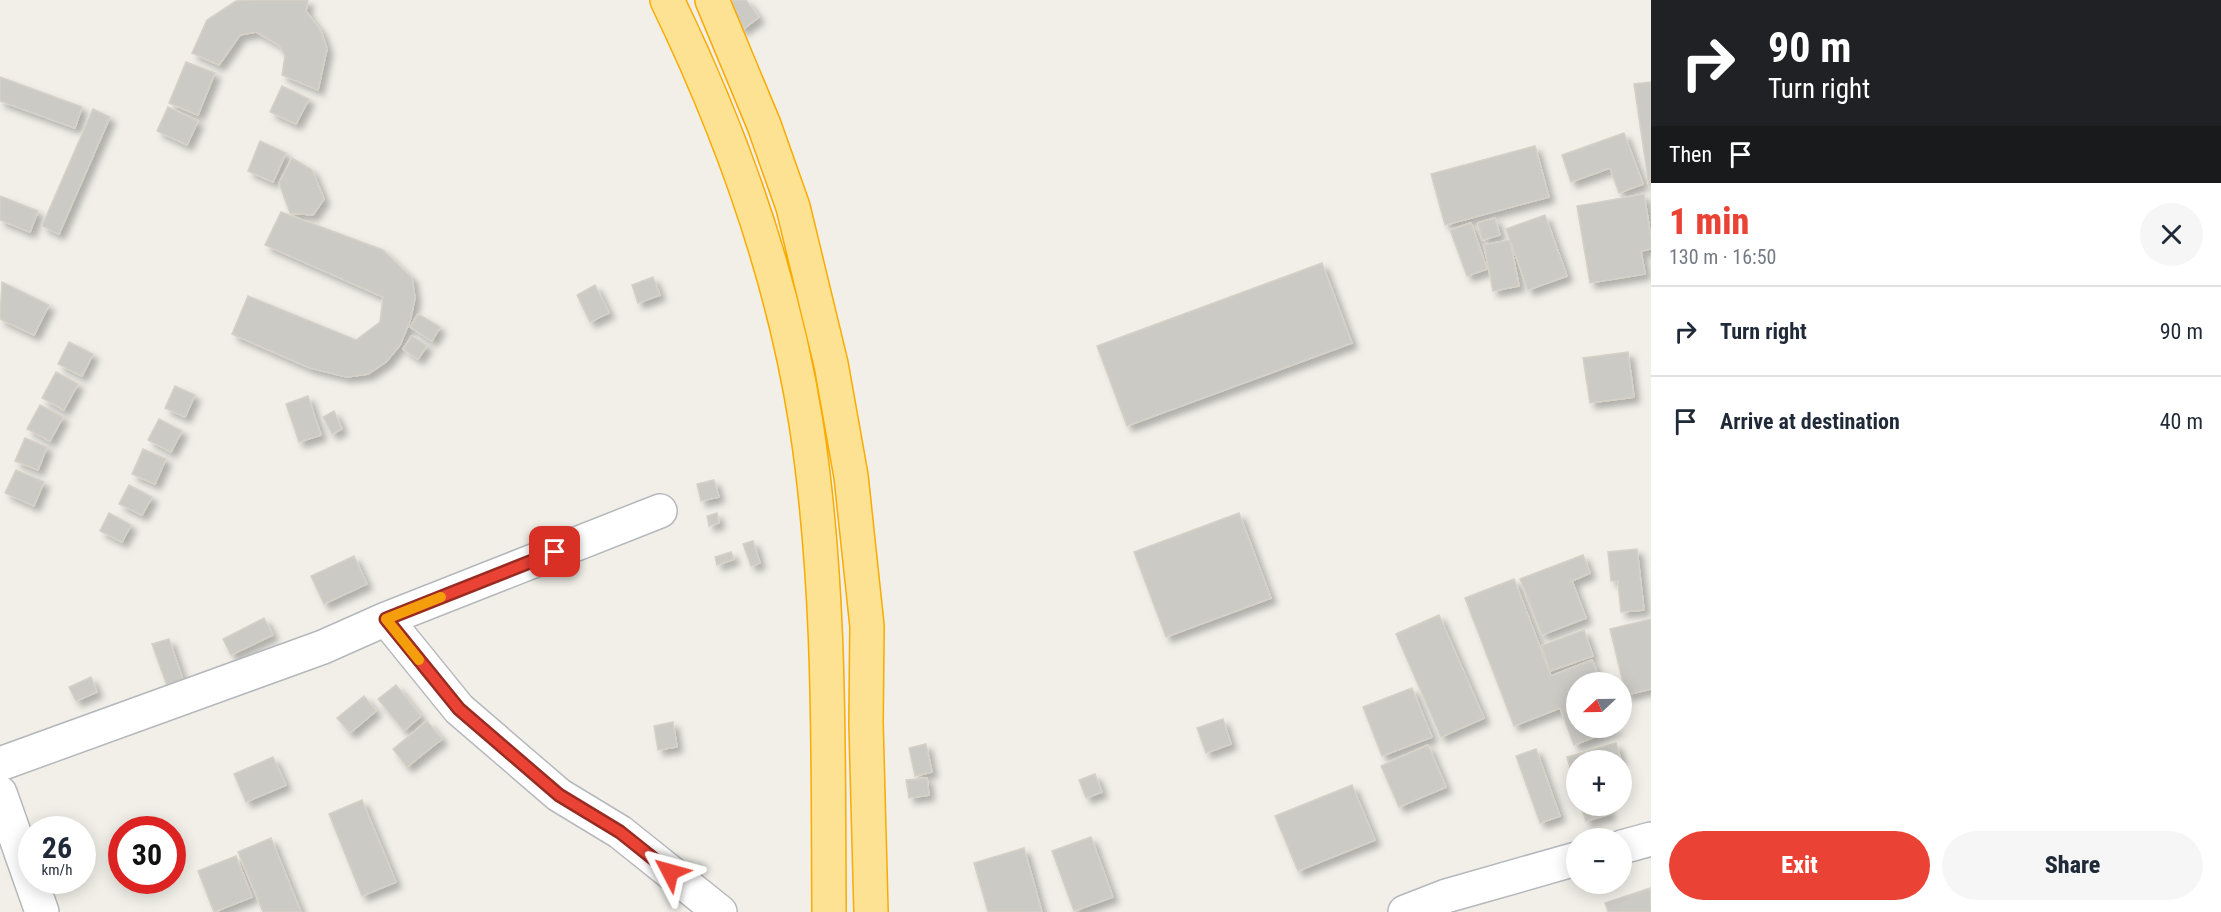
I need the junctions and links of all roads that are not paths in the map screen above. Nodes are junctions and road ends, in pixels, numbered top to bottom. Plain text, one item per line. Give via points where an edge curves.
1 (667, 0) edge
2 (712, 0) edge
3 (660, 511) dead end
4 (386, 619) junction
5 (0, 764) edge
6 (0, 793) edge
7 (1651, 839) edge
8 (1632, 844) edge
9 (1566, 862) edge
10 (42, 912) edge
11 (720, 912) edge
12 (829, 912) edge
13 (871, 912) edge
14 (1405, 912) edge

1 - 12 highway via 713,101 744,182 769,265 806,422 823,600
2 - 13 highway via 794,207 831,364 851,476 867,626
3 - 4 street
4 - 5 street via 323,647
4 - 11 street via 459,709 559,795 620,832
6 - 10 street
7 - 8 street
9 - 14 street via 1446,896

